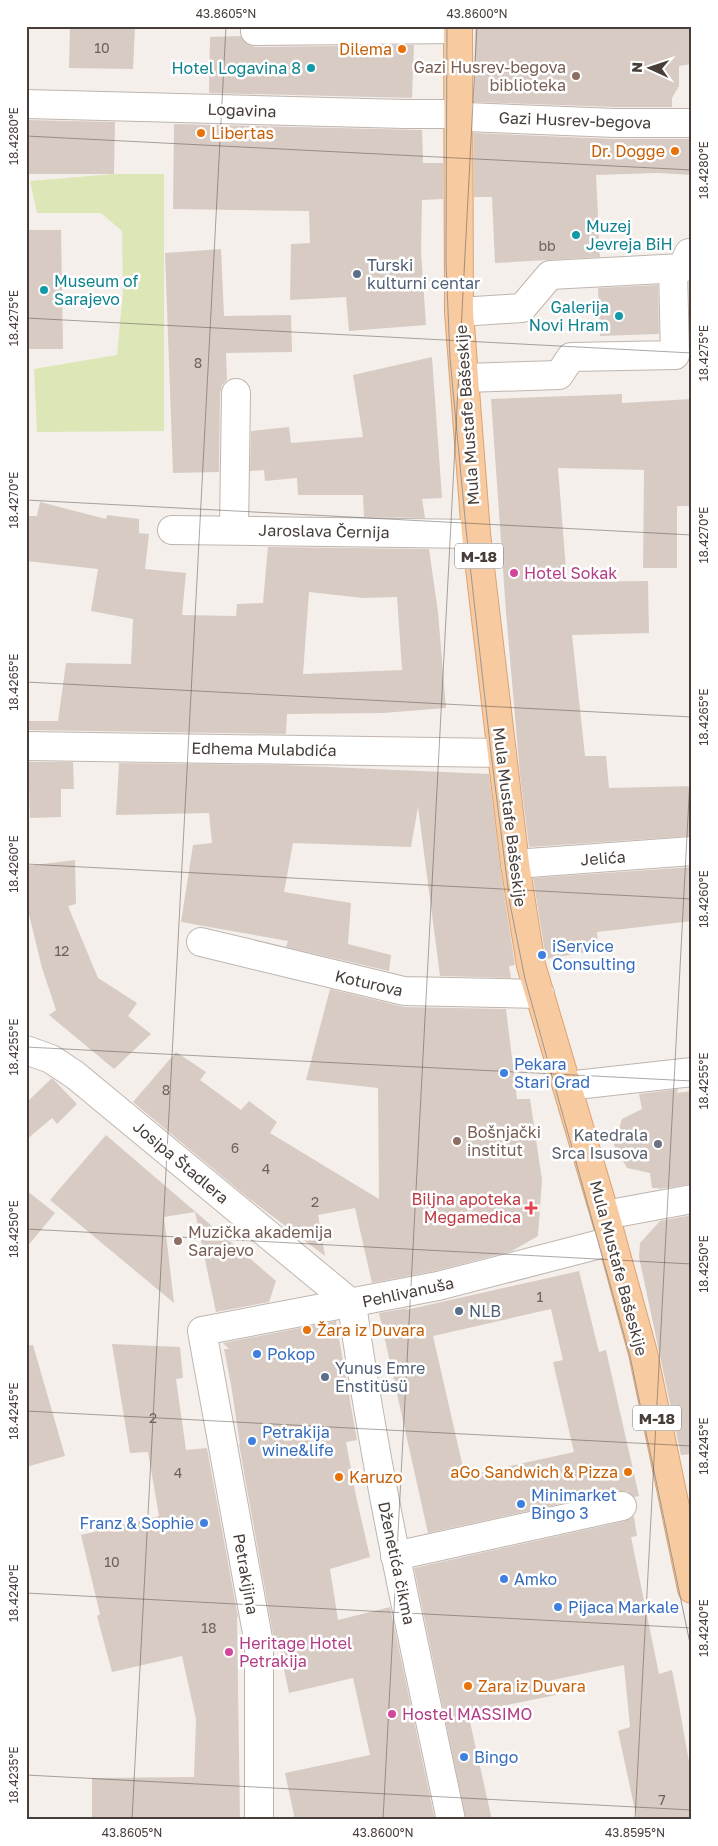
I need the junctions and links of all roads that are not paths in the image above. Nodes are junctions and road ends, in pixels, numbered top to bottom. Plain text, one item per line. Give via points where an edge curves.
1 (458, 28) edge
2 (255, 31) dead end
3 (26, 104) edge
4 (458, 114) junction
5 (692, 122) edge
6 (459, 312) junction
7 (464, 378) junction
8 (236, 393) dead end
9 (172, 530) dead end
10 (234, 530) junction
11 (476, 534) junction
12 (26, 746) edge
13 (502, 753) junction
14 (692, 852) edge
15 (515, 864) junction
16 (201, 942) dead end
17 (540, 994) junction
18 (26, 1050) edge
19 (692, 1072) edge
20 (567, 1086) junction
21 (692, 1199) edge
22 (605, 1215) junction
23 (612, 1241) junction
24 (352, 1304) junction
25 (202, 1331) joint
26 (622, 1506) dead end
27 (395, 1556) junction
28 (692, 1589) edge
29 (259, 1820) edge
30 (451, 1820) edge

1 - 2 street
1 - 4 main road, Mula Mustafe Bašeskije / M-18
3 - 4 street, Logavina
4 - 5 street, Gazi Husrev-begova via 548,121
4 - 6 main road, Mula Mustafe Bašeskije / M-18
6 - 7 main road, Mula Mustafe Bašeskije / M-18
6 - 7 street via 522,308 550,274 681,261 675,355 571,357 559,375
7 - 11 main road, Mula Mustafe Bašeskije / M-18
8 - 10 street
9 - 10 street, Jaroslava Černija
10 - 11 street, Jaroslava Černija
11 - 13 main road, Mula Mustafe Bašeskije / M-18
12 - 13 street, Edhema Mulabdića
13 - 15 main road, Mula Mustafe Bašeskije / M-18
14 - 15 street, Jelića
15 - 17 main road, Mula Mustafe Bašeskije / M-18 via 531,965
16 - 17 street, Koturova via 404,991
17 - 20 main road, Mula Mustafe Bašeskije / M-18
18 - 24 street, Josipa Štadlera via 51,1059 76,1075
19 - 20 street
20 - 22 main road, Mula Mustafe Bašeskije / M-18
21 - 22 street
22 - 23 main road, Mula Mustafe Bašeskije / M-18
23 - 24 street, Pehlivanuša via 438,1286
23 - 28 main road, Mula Mustafe Bašeskije / M-18 via 643,1353
24 - 25 street, Pehlivanuša
24 - 27 street, Dženetića čikma
25 - 29 street, Petrakijina via 259,1644
26 - 27 street
27 - 30 street, Dženetića čikma

